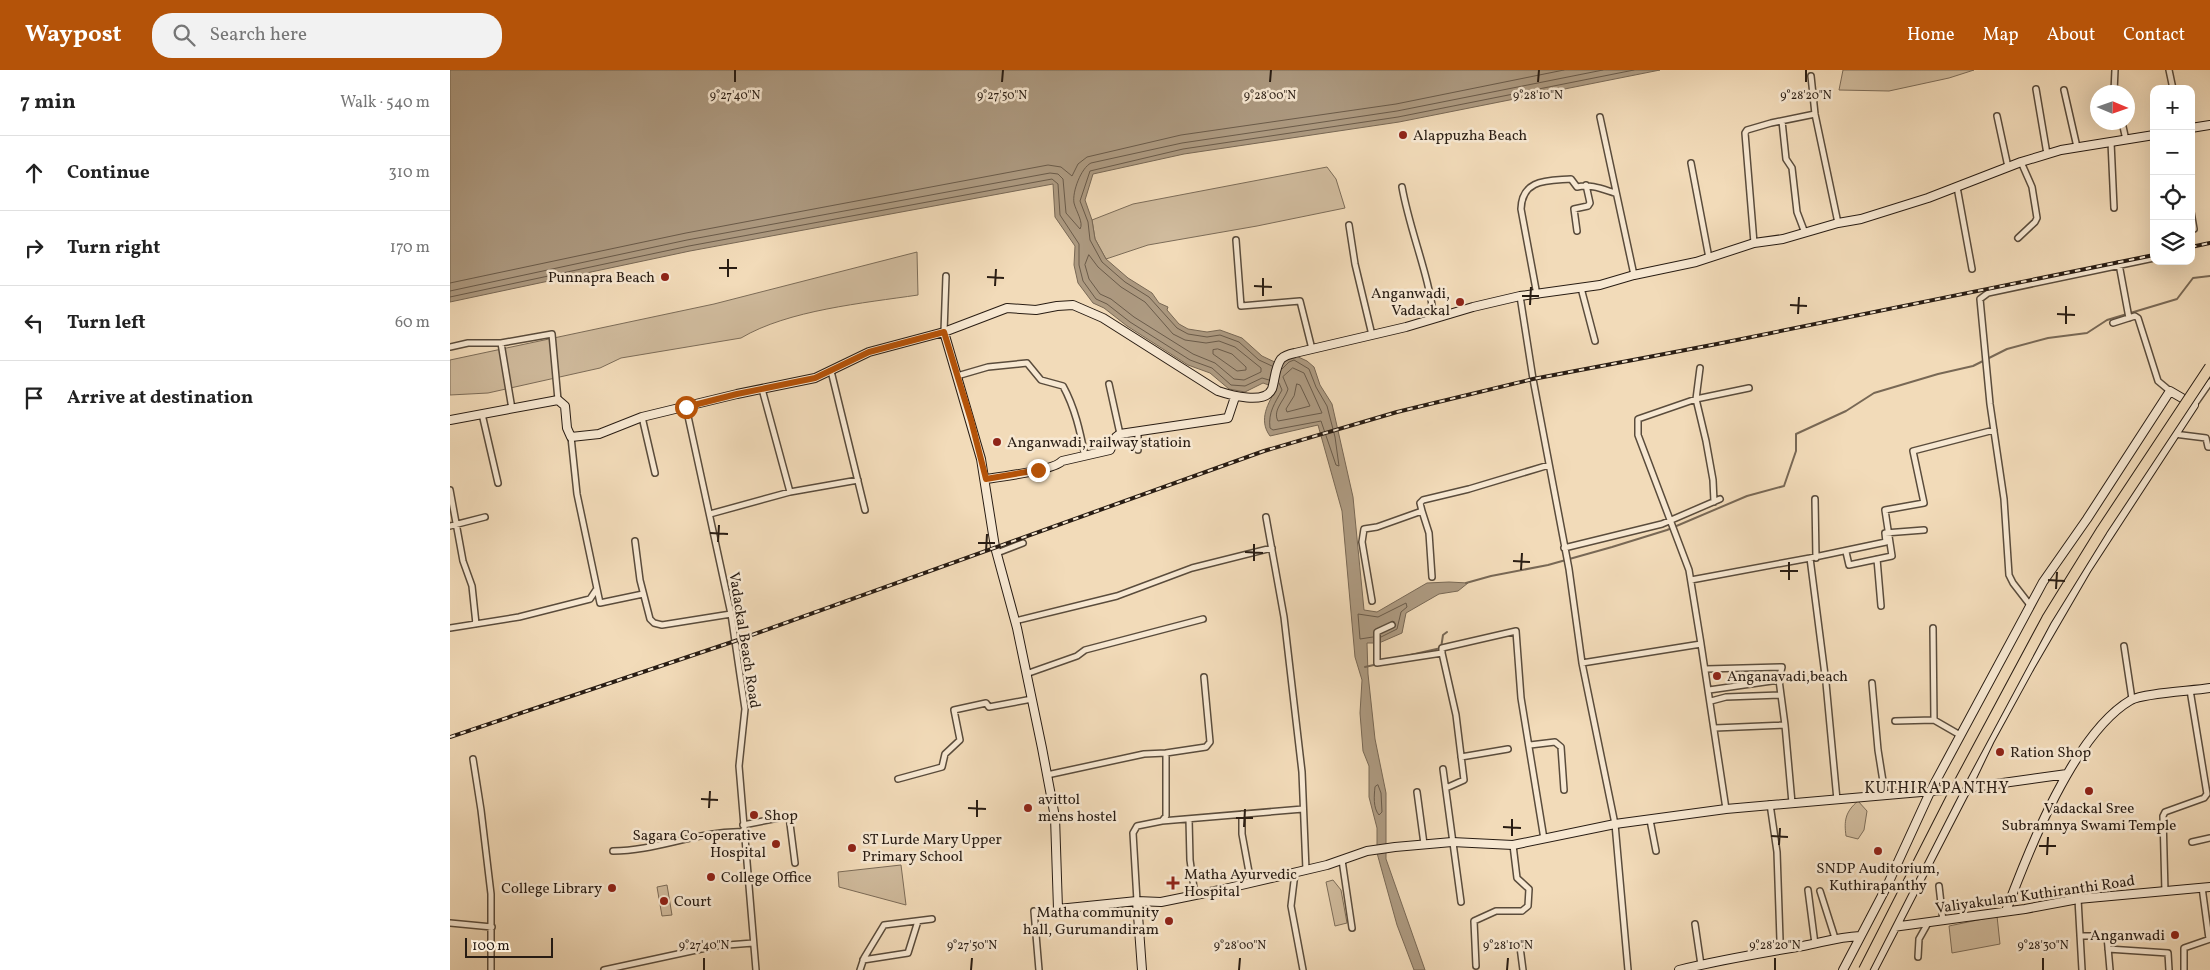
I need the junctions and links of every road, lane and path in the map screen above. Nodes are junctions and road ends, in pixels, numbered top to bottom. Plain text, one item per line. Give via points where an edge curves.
1 (2115, 70) edge
2 (2169, 70) edge
3 (1811, 76) dead end
4 (2114, 85) edge
5 (2172, 85) edge
6 (2036, 89) dead end
7 (2064, 90) dead end
8 (1815, 114) junction
9 (1997, 116) dead end
10 (1600, 117) dead end
11 (1782, 121) junction
12 (2210, 125) edge
13 (2195, 127) edge
14 (2124, 130) edge
15 (2150, 136) edge
16 (2126, 140) junction
17 (2111, 142) junction
18 (2077, 148) junction
19 (2047, 154) junction
20 (2022, 162) junction
21 (1691, 163) dead end
22 (2008, 168) junction
23 (1586, 185) junction
24 (1402, 187) dead end
25 (1957, 187) junction
26 (1615, 194) junction
27 (2114, 208) dead end
28 (1838, 223) junction
29 (1349, 225) dead end
30 (1577, 231) dead end
31 (1805, 233) junction
32 (2018, 238) dead end
33 (1236, 240) dead end
34 (1754, 243) junction
35 (1709, 258) junction
36 (2150, 259) edge
37 (2119, 264) junction
38 (1972, 269) dead end
39 (946, 276) dead end
40 (1634, 276) junction
41 (1581, 288) junction
42 (1537, 295) junction
43 (1520, 296) junction
44 (2129, 318) junction
45 (1434, 319) junction
46 (2113, 323) dead end
47 (944, 332) junction
48 (1372, 335) junction
49 (1596, 341) dead end
50 (501, 343) junction
51 (450, 348) edge
52 (1316, 348) junction
53 (2210, 367) edge
54 (1700, 368) dead end
55 (832, 372) junction
56 (957, 376) junction
57 (2210, 382) edge
58 (1109, 384) dead end
59 (1750, 388) dead end
60 (762, 389) junction
61 (2170, 391) junction
62 (1235, 397) junction
63 (1696, 399) junction
64 (558, 400) junction
65 (2194, 405) junction
66 (686, 407) junction
67 (512, 409) junction
68 (482, 414) junction
69 (642, 417) junction
70 (450, 420) edge
71 (1994, 430) junction
72 (1138, 432) junction
73 (1120, 434) junction
74 (2174, 434) junction
75 (571, 437) junction
76 (2210, 447) edge
77 (1138, 450) dead end
78 (1085, 456) junction
79 (1549, 465) junction
80 (655, 474) dead end
81 (986, 479) junction
82 (858, 480) junction
83 (498, 483) dead end
84 (450, 490) edge
85 (790, 492) junction
86 (1720, 499) dead end
87 (1815, 499) dead end
88 (1714, 502) junction
89 (865, 510) dead end
90 (1422, 511) junction
91 (710, 514) junction
92 (485, 517) dead end
93 (1266, 517) dead end
94 (1670, 521) junction
95 (456, 523) junction
96 (450, 526) edge
97 (1924, 530) dead end
98 (1889, 533) junction
99 (635, 541) dead end
100 (1023, 543) dead end
101 (1272, 548) junction
102 (1564, 548) junction
103 (1846, 552) junction
104 (997, 553) junction
105 (1813, 558) junction
106 (1877, 559) junction
107 (1432, 577) dead end
108 (1691, 580) junction
109 (596, 589) junction
110 (643, 594) junction
111 (1372, 601) dead end
112 (2030, 605) junction
113 (1882, 606) dead end
114 (731, 614) junction
115 (1204, 618) dead end
116 (1015, 621) junction
117 (476, 624) junction
118 (1392, 625) dead end
119 (450, 628) edge
120 (1933, 628) dead end
121 (1701, 644) junction
122 (2124, 646) dead end
123 (1442, 653) junction
124 (1582, 663) junction
125 (1706, 669) junction
126 (1026, 674) junction
127 (1204, 676) dead end
128 (1780, 680) junction
129 (1872, 683) dead end
130 (2210, 688) edge
131 (1709, 690) junction
132 (2190, 690) junction
133 (1782, 695) junction
134 (1032, 699) junction
135 (2132, 699) junction
136 (1711, 701) junction
137 (1934, 720) junction
138 (1894, 722) dead end
139 (1786, 725) junction
140 (1715, 728) junction
141 (1960, 735) junction
142 (1530, 745) junction
143 (1508, 749) dead end
144 (1166, 753) junction
145 (1461, 757) junction
146 (473, 759) dead end
147 (1443, 769) dead end
148 (2067, 774) junction
149 (1047, 775) junction
150 (898, 779) dead end
151 (1446, 788) junction
152 (1967, 788) junction
153 (1564, 790) dead end
154 (1931, 790) junction
155 (1418, 792) dead end
156 (1885, 794) junction
157 (1837, 800) junction
158 (1792, 803) junction
159 (1770, 804) junction
160 (1304, 809) junction
161 (1726, 809) junction
162 (1242, 814) junction
163 (1190, 819) junction
164 (1650, 820) junction
165 (1162, 821) junction
166 (1615, 824) junction
167 (743, 825) junction
168 (744, 832) junction
169 (2210, 838) edge
170 (1544, 840) junction
171 (1452, 842) junction
172 (2192, 842) dead end
173 (1424, 844) junction
174 (1513, 845) junction
175 (613, 851) dead end
176 (1656, 851) dead end
177 (1342, 860) junction
178 (795, 863) dead end
179 (1306, 870) junction
180 (1295, 872) junction
181 (1251, 883) junction
182 (1939, 886) dead end
183 (2206, 887) edge
184 (1808, 890) dead end
185 (1820, 891) dead end
186 (2165, 892) junction
187 (1195, 895) junction
188 (2078, 899) junction
189 (1137, 901) junction
190 (1462, 902) dead end
191 (1034, 910) dead end
192 (2006, 911) junction
193 (932, 919) dead end
194 (1943, 920) junction
195 (918, 921) junction
196 (1928, 923) junction
197 (450, 924) edge
198 (1695, 924) dead end
199 (492, 927) junction
200 (1893, 927) junction
201 (1352, 928) dead end
202 (1860, 936) junction
203 (2080, 936) junction
204 (1835, 938) junction
205 (2210, 939) edge
206 (753, 943) junction
207 (1815, 944) junction
208 (1520, 947) dead end
209 (1783, 949) junction
210 (2108, 950) junction
211 (1918, 957) dead end
212 (863, 960) junction
213 (1701, 965) junction
214 (1476, 966) dead end
215 (491, 970) edge
216 (604, 970) edge
217 (756, 970) edge
218 (860, 970) edge
219 (1039, 970) edge
220 (1142, 970) edge
221 (1303, 970) edge
222 (1523, 970) edge
223 (1628, 970) edge
224 (1679, 970) edge
225 (1843, 970) edge
226 (1864, 970) edge
227 (1873, 970) edge
228 (2082, 970) edge
229 (2110, 970) edge
230 (2169, 970) edge
231 (2184, 970) edge

1 - 4 street
2 - 5 street
3 - 8 street
6 - 19 street
7 - 18 street
8 - 11 street
8 - 28 street
9 - 22 street
10 - 26 street
11 - 31 street via 1786,159 1792,168 1797,212
11 - 34 street via 1745,133
12 - 13 street
14 - 16 street
15 - 16 street
16 - 17 street
17 - 18 street
17 - 27 street
18 - 19 street
19 - 20 street
20 - 22 street
20 - 32 street via 2034,197 2037,218
21 - 35 street
22 - 25 street
23 - 26 street
23 - 30 street via 1590,203 1574,209
23 - 42 street via 1577,187 1571,179 1539,182 1532,185 1522,199 1521,209
24 - 45 street via 1407,215 1428,282
25 - 28 street
25 - 38 street
26 - 40 street
28 - 31 street
29 - 48 street
31 - 34 street
33 - 52 street via 1241,306 1300,301
34 - 35 street
35 - 40 street
36 - 37 street
37 - 44 street
37 - 71 street via 1982,296 1979,304
39 - 47 street
40 - 41 street
41 - 42 street
41 - 49 street
42 - 43 street
43 - 45 street
43 - 79 street
44 - 46 street
44 - 61 street via 2138,318 2158,381
45 - 48 street
47 - 55 street via 869,352
47 - 56 street
47 - 62 street via 1007,308 1036,310 1073,305 1103,318 1202,381
48 - 52 street
50 - 51 street via 468,343
50 - 64 street via 552,334
50 - 67 street
52 - 62 street via 1280,360 1267,395
53 - 226 highway, bridge via 2047,619
54 - 63 street
55 - 60 street
55 - 82 street
56 - 78 street via 988,367 1027,363 1041,380 1063,386 1071,399
56 - 81 street
57 - 65 street
58 - 73 street
59 - 63 street
60 - 66 street
60 - 85 street
61 - 65 street
61 - 112 street
62 - 72 street via 1228,418
63 - 88 street via 1713,480
63 - 94 street via 1638,420 1638,435
64 - 67 street
64 - 75 street via 565,406
65 - 74 street
66 - 69 street
66 - 91 street, Vadackal Beach Road
67 - 68 street
68 - 70 street
68 - 83 street
69 - 75 street via 599,434
69 - 80 street
71 - 98 street via 1913,451 1924,503 1885,510
71 - 112 street via 2004,499 2009,575
72 - 73 street
72 - 77 street
73 - 78 street via 1110,450
74 - 76 street via 2206,438
74 - 152 street via 2082,577 1990,740
75 - 109 street via 577,494
78 - 81 street via 1038,470
79 - 90 street via 1423,500 1420,503
79 - 102 street
81 - 104 street
82 - 85 street
82 - 89 street
84 - 95 street
85 - 91 street
86 - 88 street
87 - 105 street
88 - 94 street
90 - 107 street
90 - 111 street via 1364,529 1362,542
91 - 114 street, Vadackal Beach Road
92 - 95 street
93 - 101 street
94 - 102 street
94 - 108 street
95 - 96 street
95 - 117 street via 463,561 472,586
97 - 98 street
98 - 103 street via 1884,534 1886,542
98 - 106 street via 1892,556
99 - 110 street
100 - 104 street
101 - 116 street via 1192,568 1117,596
101 - 160 street via 1284,617
102 - 124 street
103 - 105 street
103 - 106 street via 1849,565
104 - 116 street
105 - 108 street
105 - 157 street
106 - 113 street
108 - 121 street
109 - 110 street via 600,603
109 - 117 street via 590,600 567,607
110 - 114 street via 650,619 662,625
112 - 141 street
114 - 167 street, Vadackal Beach Road via 745,708 738,766
115 - 126 street via 1085,650 1077,656
116 - 126 street
117 - 119 street
118 - 123 street via 1377,632 1377,663
120 - 137 street
121 - 124 street
121 - 125 street
122 - 135 street
123 - 142 street via 1442,648 1516,631 1521,698
123 - 145 street via 1456,715
124 - 166 street
125 - 128 street via 1782,667
125 - 131 street
126 - 134 street
127 - 144 street via 1210,742 1206,747
128 - 131 street
128 - 133 street
129 - 156 street
130 - 132 street
131 - 136 street
132 - 135 street
132 - 186 street via 2207,794 2165,812
133 - 136 street via 1726,697
133 - 139 street
134 - 149 street
134 - 150 street via 954,710 960,740 945,754 942,767
135 - 148 street via 2092,738
136 - 140 street
137 - 138 street
137 - 141 street
139 - 140 street
139 - 158 street
140 - 161 street
141 - 154 street
142 - 153 street via 1555,742 1560,748
142 - 170 street
143 - 145 street
144 - 149 street via 1144,754
144 - 165 street via 1166,816
145 - 151 street via 1464,780
146 - 199 street via 488,866
147 - 151 street
148 - 152 street
148 - 192 street via 2037,834
149 - 189 street via 1054,817 1058,909
151 - 171 street
152 - 154 street
152 - 200 street
154 - 156 street
154 - 202 street
155 - 173 street
156 - 157 street
157 - 158 street
158 - 159 street
159 - 161 street
159 - 209 street via 1777,852
160 - 162 street
160 - 179 street
161 - 164 street
162 - 163 street
162 - 181 street via 1242,834
163 - 165 street
163 - 187 street via 1190,860
164 - 166 street
164 - 176 street
165 - 189 street via 1137,826 1133,833
166 - 170 street
166 - 223 street
167 - 168 street, Vadackal Beach Road
167 - 178 street via 789,816
168 - 175 street via 714,833
168 - 206 street, Vadackal Beach Road
169 - 172 street
170 - 174 street
171 - 173 street
171 - 174 street
171 - 190 street
173 - 177 street via 1367,851
174 - 214 street via 1516,878 1529,889 1528,906 1522,911 1496,911 1474,921
177 - 179 street
177 - 201 street
179 - 180 street
180 - 181 street
180 - 221 street via 1291,906
181 - 187 street
182 - 194 street
183 - 186 street, Valiyakulam Kuthiranthi Road
183 - 205 street
184 - 207 street
185 - 204 street
186 - 188 street, Valiyakulam Kuthiranthi Road
187 - 189 street via 1160,902
188 - 192 street, Valiyakulam Kuthiranthi Road
188 - 203 street
189 - 220 street
191 - 219 street
192 - 194 street, Valiyakulam Kuthiranthi Road
193 - 195 street
194 - 196 street, Valiyakulam Kuthiranthi Road
195 - 212 street via 884,925
195 - 212 street via 908,953
196 - 200 street, Valiyakulam Kuthiranthi Road
196 - 211 street via 1919,939
197 - 199 street
198 - 213 street
199 - 215 street
200 - 227 street
202 - 204 street
202 - 225 street
203 - 210 street via 2107,936
203 - 228 street
204 - 207 street
205 - 231 street via 2184,948
206 - 216 street via 715,946
206 - 217 street, Vadackal Beach Road
207 - 209 street
208 - 222 street
209 - 213 street
210 - 229 street
210 - 230 street via 2168,953
212 - 218 street
213 - 224 street

